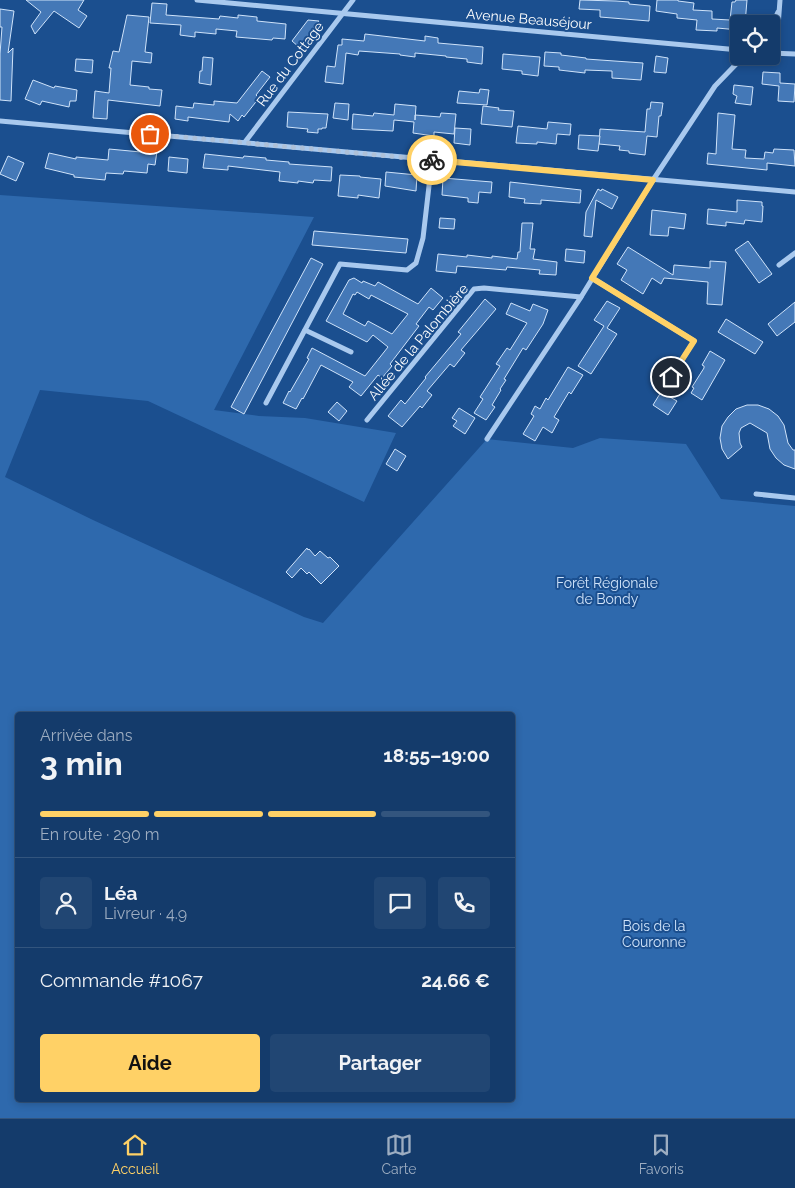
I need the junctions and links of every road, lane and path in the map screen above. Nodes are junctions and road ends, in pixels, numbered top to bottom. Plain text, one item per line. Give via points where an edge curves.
1 (197, 0) edge
2 (204, 0) edge
3 (353, 0) edge
4 (780, 0) edge
5 (780, 7) junction
6 (343, 14) junction
7 (777, 15) edge
8 (779, 15) edge
9 (730, 49) edge
10 (780, 53) edge
11 (795, 54) edge
12 (735, 65) edge
13 (0, 121) edge
14 (245, 142) junction
15 (432, 160) junction
16 (653, 180) junction
17 (795, 192) edge
18 (795, 253) edge
19 (779, 265) dead end
20 (592, 278) junction
21 (581, 297) junction
22 (305, 330) junction
23 (351, 352) dead end
24 (671, 377) dead end
25 (266, 403) dead end
26 (367, 420) dead end
27 (487, 439) dead end
28 (756, 494) dead end
29 (795, 498) edge

1 - 2 street, Avenue Beauséjour
2 - 6 street, Avenue Beauséjour
3 - 6 street, Rue du Cottage
4 - 5 street
5 - 7 street
5 - 8 street
6 - 9 street, Avenue Beauséjour
6 - 14 street, Rue du Cottage
10 - 11 street
12 - 16 street via 714,86
13 - 14 street
14 - 15 street
15 - 16 street
15 - 22 street via 423,238 416,263 407,270 340,264
16 - 17 street
16 - 20 street
18 - 19 street
20 - 21 street
20 - 24 street via 694,341
21 - 26 street, Allée de la Palombière via 484,288 474,290
21 - 27 street
22 - 23 street
22 - 25 street
28 - 29 street

